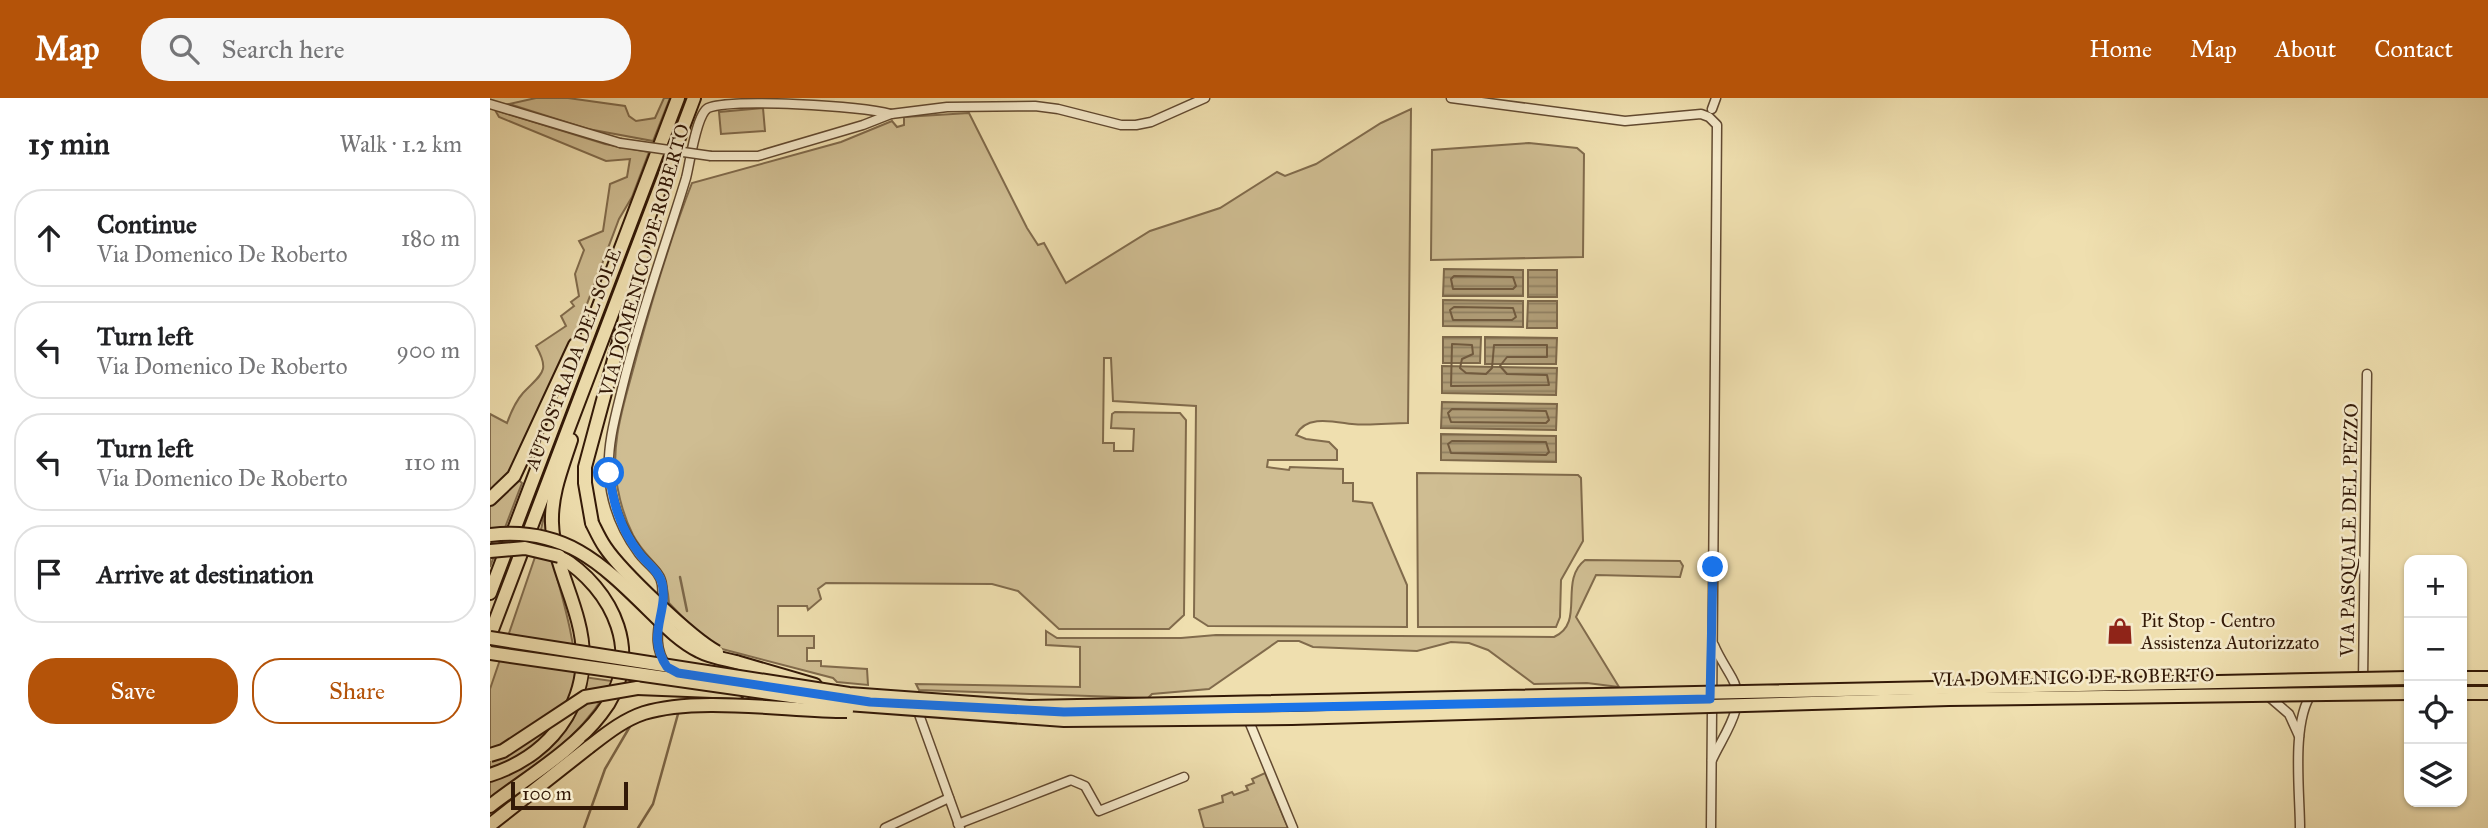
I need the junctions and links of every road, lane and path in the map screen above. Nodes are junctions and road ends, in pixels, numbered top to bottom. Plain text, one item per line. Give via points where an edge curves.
1 (678, 98) edge
2 (694, 98) edge
3 (1205, 98) edge
4 (1451, 98) edge
5 (1716, 98) edge
6 (757, 100) edge
7 (955, 102) edge
8 (490, 104) edge
9 (1710, 113) junction
10 (891, 114) junction
11 (682, 131) junction
12 (615, 259) junction
13 (592, 363) junction
14 (2367, 374) dead end
15 (490, 499) edge
16 (490, 535) edge
17 (490, 551) edge
18 (490, 593) edge
19 (490, 637) edge
20 (1711, 639) junction
21 (490, 653) edge
22 (736, 662) junction
23 (2404, 678) edge
24 (2467, 678) edge
25 (2488, 678) edge
26 (2363, 687) junction
27 (2404, 687) edge
28 (2467, 687) edge
29 (2488, 687) edge
30 (2315, 689) junction
31 (2259, 690) junction
32 (2467, 692) edge
33 (758, 693) junction
34 (2404, 693) edge
35 (2488, 693) edge
36 (849, 694) junction
37 (1738, 698) junction
38 (1710, 699) junction
39 (915, 706) junction
40 (1244, 710) junction
41 (935, 712) junction
42 (2300, 739) junction
43 (490, 755) edge
44 (1710, 763) junction
45 (490, 775) edge
46 (1184, 777) dead end
47 (949, 798) junction
48 (490, 806) edge
49 (490, 825) edge
50 (959, 826) edge
51 (885, 828) edge
52 (1293, 828) edge
53 (1710, 828) edge
54 (2300, 828) edge

1 - 12 highway, AUTOSTRADA DEL SOLE
2 - 11 highway, AUTOSTRADA DEL SOLE
3 - 7 street via 1136,125 1035,106
4 - 9 street via 1625,121
5 - 9 street
6 - 10 street via 834,104
6 - 39 street, VIA DOMENICO DE ROBERTO via 713,106 701,116 639,320 614,425 609,460 612,495 626,533 662,584 657,643 667,667 678,673 776,690
7 - 10 street
8 - 10 street, bridge via 620,143 711,156 765,154
9 - 20 street via 1718,131
11 - 13 highway, AUTOSTRADA DEL SOLE
11 - 22 highway, bridge via 631,290 584,483 592,523 605,548 694,637
12 - 15 highway via 514,476
12 - 18 highway, AUTOSTRADA DEL SOLE
13 - 19 highway, AUTOSTRADA DEL SOLE
13 - 45 highway via 553,508 556,554 579,622 583,656 578,690 549,742
14 - 26 street, VIA PASQUALE DEL PEZZO
16 - 22 highway, bridge via 519,533 569,545 607,568 675,635 700,652
17 - 48 highway, bridge via 536,550 577,567 605,596 622,650 619,678 603,713
19 - 36 highway, bridge
20 - 37 street
20 - 38 street
21 - 33 highway, bridge
22 - 36 highway, bridge
23 - 36 highway, bridge via 1030,707
24 - 25 highway
26 - 27 street, VIA DOMENICO DE ROBERTO
26 - 30 street, VIA DOMENICO DE ROBERTO
28 - 29 street
30 - 31 street, VIA DOMENICO DE ROBERTO
30 - 42 street via 2306,701
31 - 37 street, VIA DOMENICO DE ROBERTO
31 - 42 street via 2289,715
32 - 35 highway
33 - 41 highway, bridge
33 - 43 highway, bridge via 609,690 585,697
34 - 41 highway, bridge via 1949,699 1292,718 1064,720
37 - 38 street, VIA DOMENICO DE ROBERTO
37 - 44 street
38 - 40 street, VIA DOMENICO DE ROBERTO
38 - 44 street
39 - 40 street, VIA DOMENICO DE ROBERTO via 1077,713
39 - 47 street
40 - 52 street
41 - 49 highway, bridge via 690,705 641,714 589,747
42 - 54 street
44 - 53 street
46 - 50 street via 1099,811 1085,786 1071,780
47 - 50 street
47 - 51 street

